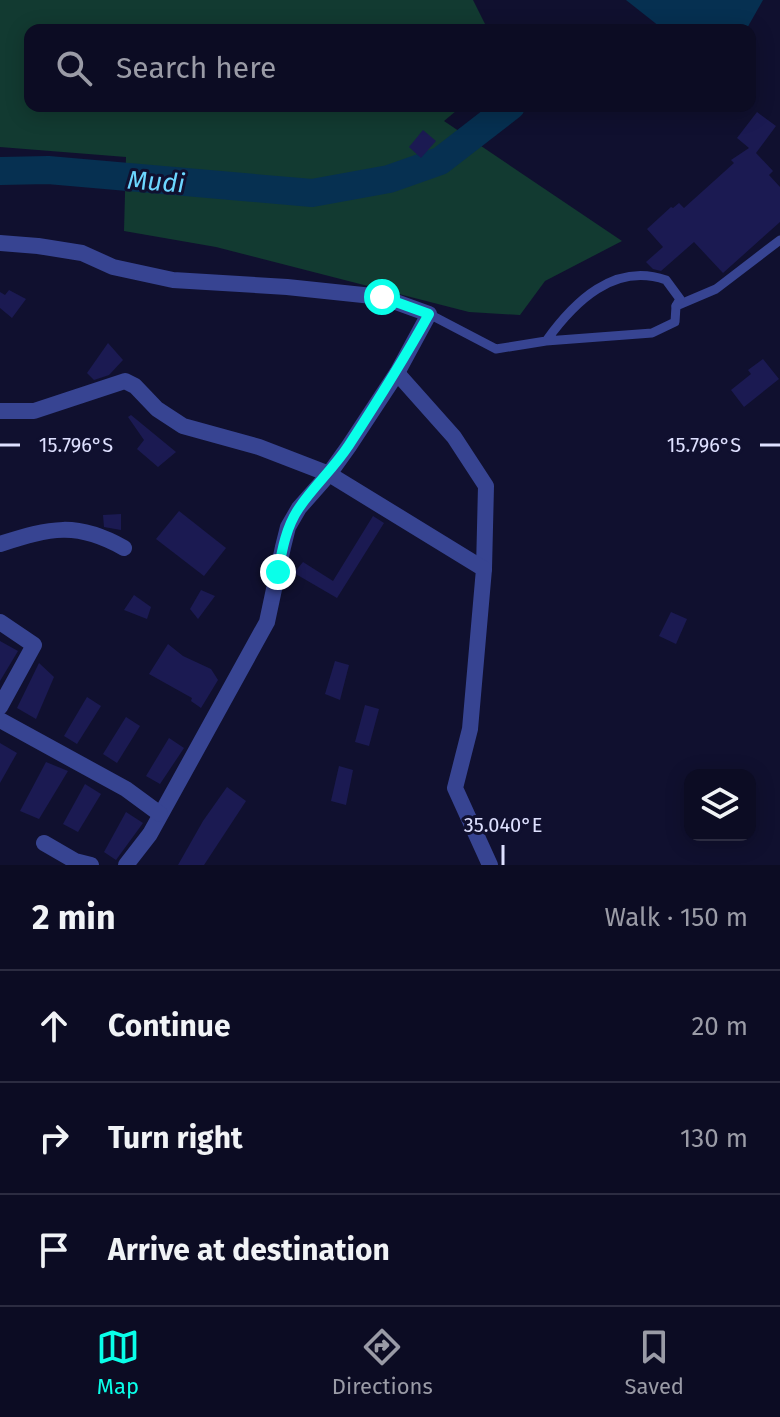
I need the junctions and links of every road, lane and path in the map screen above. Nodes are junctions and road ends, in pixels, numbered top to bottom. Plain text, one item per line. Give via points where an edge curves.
1 (780, 240) edge
2 (0, 243) edge
3 (676, 306) junction
4 (429, 314) junction
5 (546, 341) junction
6 (397, 373) junction
7 (0, 411) edge
8 (329, 474) junction
9 (0, 544) edge
10 (124, 548) dead end
11 (484, 569) junction
12 (0, 622) edge
13 (0, 707) edge
14 (0, 720) edge
15 (160, 814) junction
16 (44, 843) dead end
17 (91, 865) edge
18 (126, 865) edge
19 (490, 865) edge

1 - 3 lane via 716,289
2 - 4 street via 82,253 113,267 173,280 382,297
3 - 5 lane via 675,322 652,333
3 - 5 lane via 680,299 666,280 638,274 582,298
4 - 5 lane via 496,349
4 - 6 street
6 - 8 street
6 - 11 street via 454,437 486,486
7 - 8 street via 34,411 125,381 183,426
8 - 11 street
8 - 15 street via 288,527 267,622
9 - 10 street via 74,529
11 - 19 street via 470,729 455,788
12 - 13 street via 34,645
14 - 15 street via 126,789
15 - 18 street
16 - 17 street

